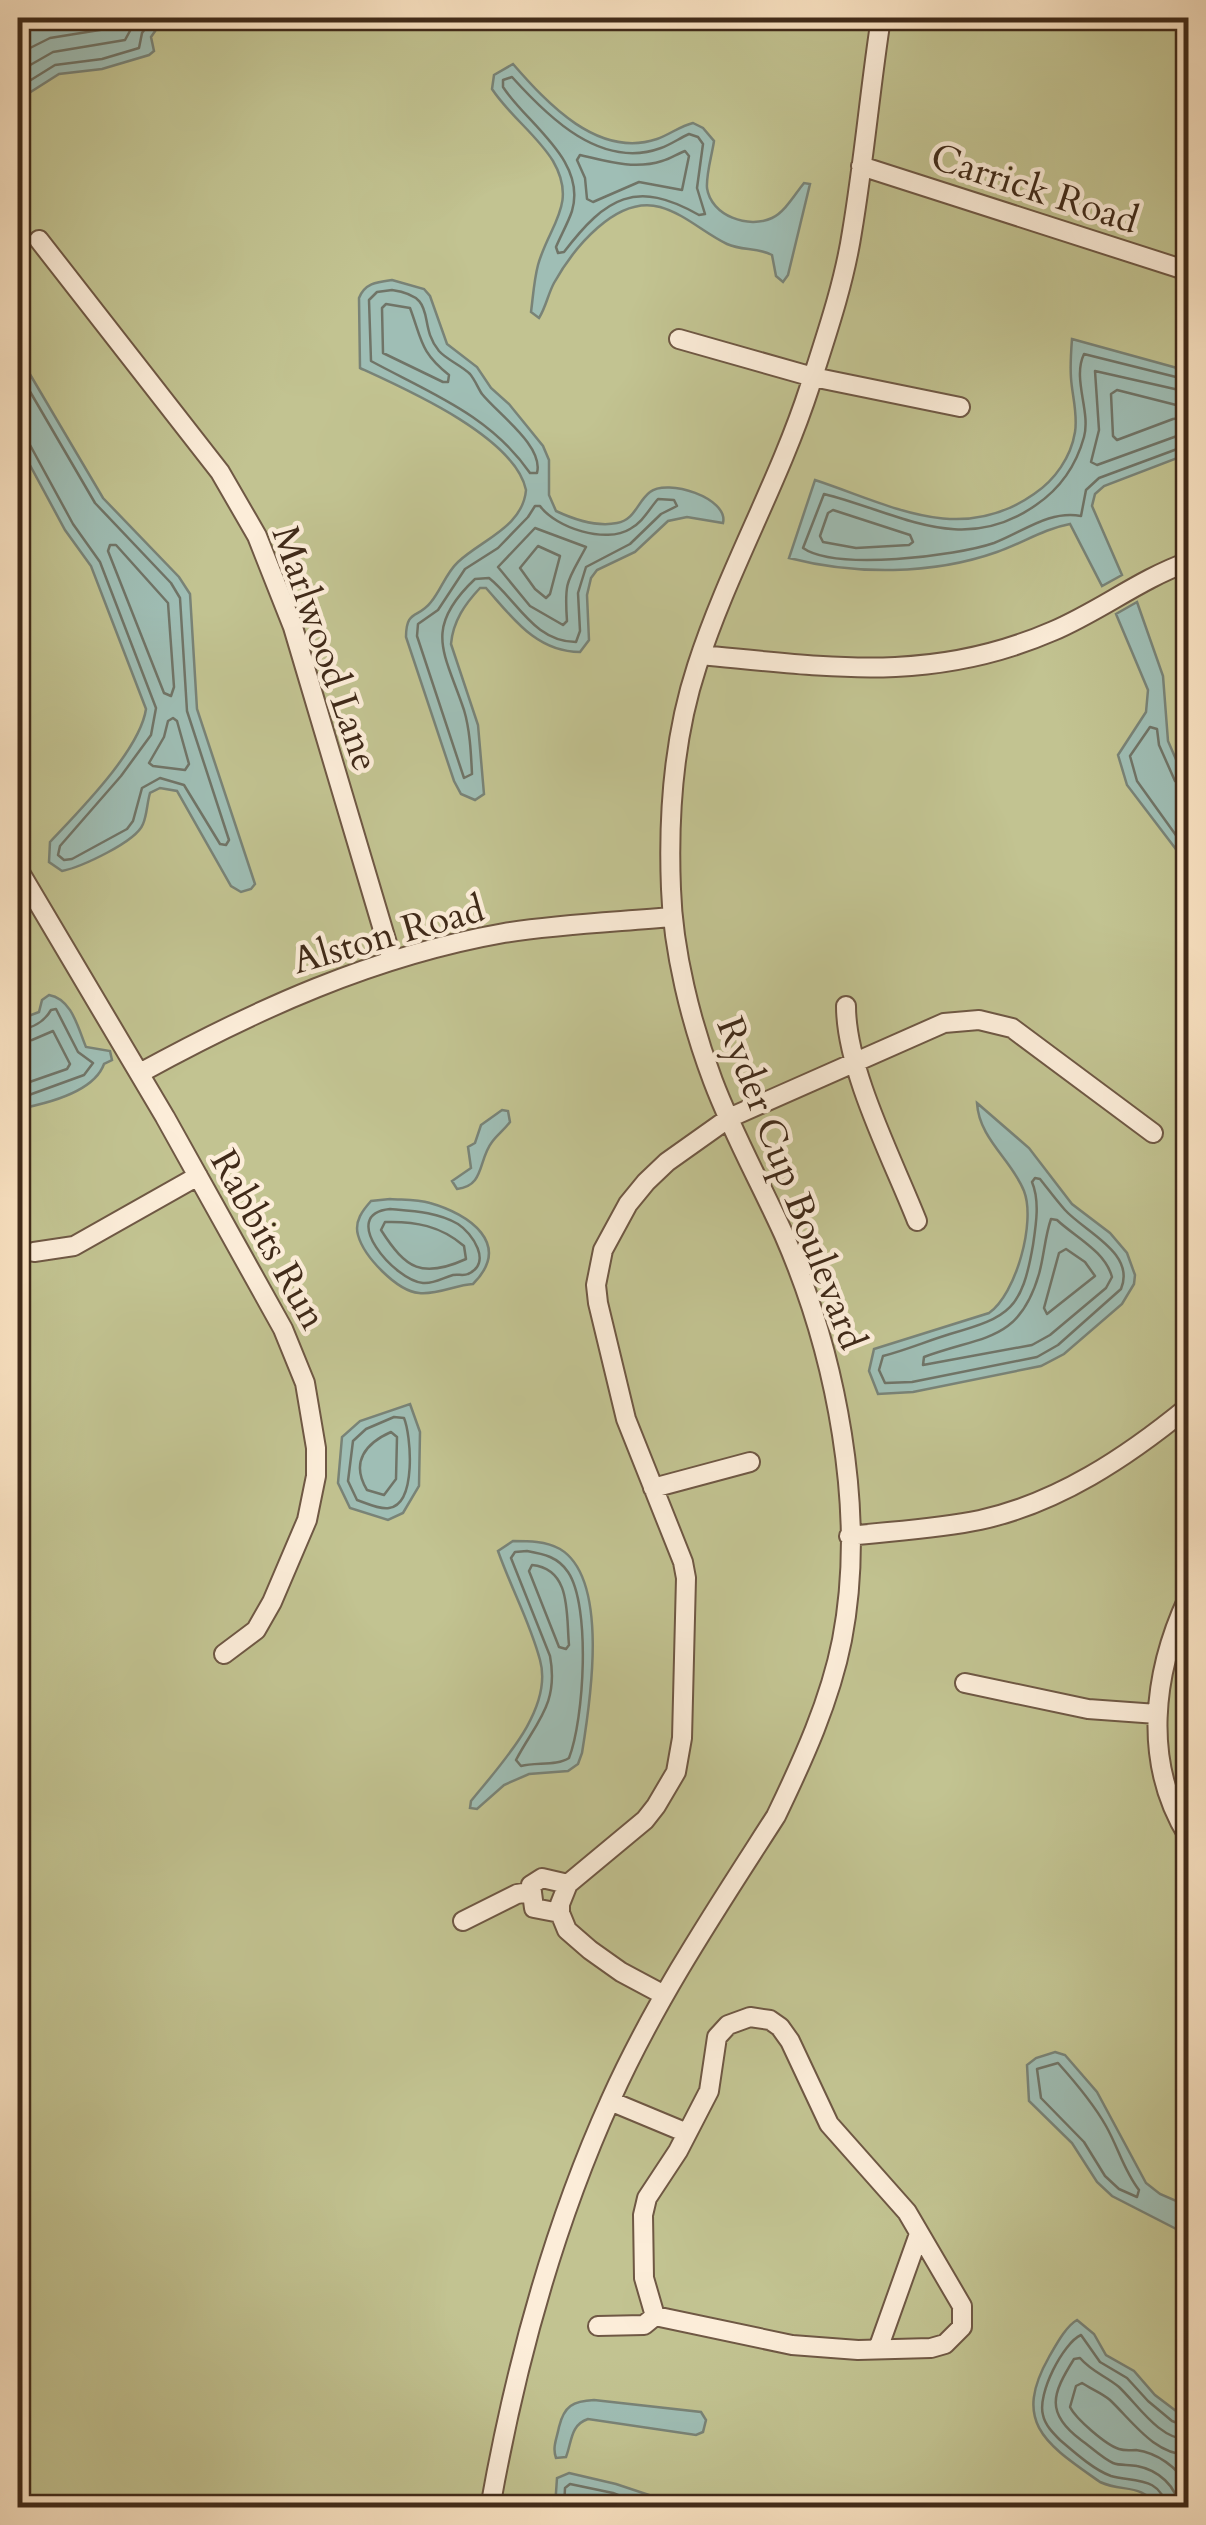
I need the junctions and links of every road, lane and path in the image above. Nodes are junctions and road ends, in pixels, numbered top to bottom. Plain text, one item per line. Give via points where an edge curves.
1 (880, 18) edge
2 (861, 166) junction
3 (39, 240) dead end
4 (1188, 271) edge
5 (679, 338) dead end
6 (813, 377) junction
7 (960, 407) dead end
8 (1188, 562) edge
9 (702, 655) junction
10 (18, 869) edge
11 (672, 917) junction
12 (392, 960) junction
13 (846, 1006) dead end
14 (854, 1063) junction
15 (140, 1072) junction
16 (728, 1118) junction
17 (1153, 1133) dead end
18 (198, 1176) junction
19 (916, 1221) dead end
20 (34, 1252) dead end
21 (1186, 1413) edge
22 (750, 1462) dead end
23 (654, 1488) junction
24 (849, 1536) junction
25 (1188, 1598) edge
26 (224, 1654) dead end
27 (965, 1683) dead end
28 (1157, 1714) junction
29 (1188, 1836) edge
30 (568, 1884) junction
31 (530, 1892) junction
32 (560, 1913) junction
33 (463, 1921) dead end
34 (664, 1994) junction
35 (610, 2101) junction
36 (687, 2133) junction
37 (919, 2234) junction
38 (656, 2316) junction
39 (598, 2326) dead end
40 (878, 2349) junction
41 (490, 2508) edge

1 - 2 street, Ryder Cup Boulevard
2 - 4 street, Carrick Road
2 - 6 street, Ryder Cup Boulevard via 848,252
3 - 12 street, Marlwood Lane via 220,472 258,536 293,627
5 - 6 street
6 - 7 street
6 - 9 street, Ryder Cup Boulevard
8 - 9 street via 1055,630 962,660 861,670
9 - 11 street, Ryder Cup Boulevard via 674,777
10 - 15 street, Rabbits Run
11 - 12 street, Alston Road via 507,933
11 - 16 street, Ryder Cup Boulevard via 711,1078
12 - 15 street, Alston Road via 286,998
13 - 14 street
14 - 16 street
14 - 17 street via 944,1023 995,1022 1068,1067
14 - 19 street
15 - 18 street, Rabbits Run
16 - 23 street via 646,1182 612,1229 598,1268 598,1303 626,1420
16 - 24 street, Ryder Cup Boulevard via 785,1238 822,1341 841,1438
18 - 20 street via 74,1246
18 - 26 street, Rabbits Run via 297,1359 316,1448 307,1520 272,1602 256,1630
21 - 24 street via 1089,1477 1019,1509
22 - 23 street
23 - 30 street via 686,1578 678,1761 645,1820
24 - 34 street, Ryder Cup Boulevard via 842,1641 805,1753 776,1816
25 - 28 street via 1166,1654
27 - 28 street via 1088,1709
28 - 29 street via 1167,1790
30 - 31 street via 542,1878
30 - 32 street
31 - 32 street via 534,1908
31 - 33 street
32 - 34 street via 567,1930 590,1950
34 - 35 street, Ryder Cup Boulevard
35 - 36 street
35 - 41 street, Ryder Cup Boulevard via 528,2329
36 - 37 street via 709,2091 717,2038 741,2018 770,2020 790,2041 829,2124
36 - 38 street via 643,2215 644,2278
37 - 40 street
37 - 40 street via 962,2306 962,2328 931,2348
38 - 39 street via 644,2325
38 - 40 street via 792,2345

